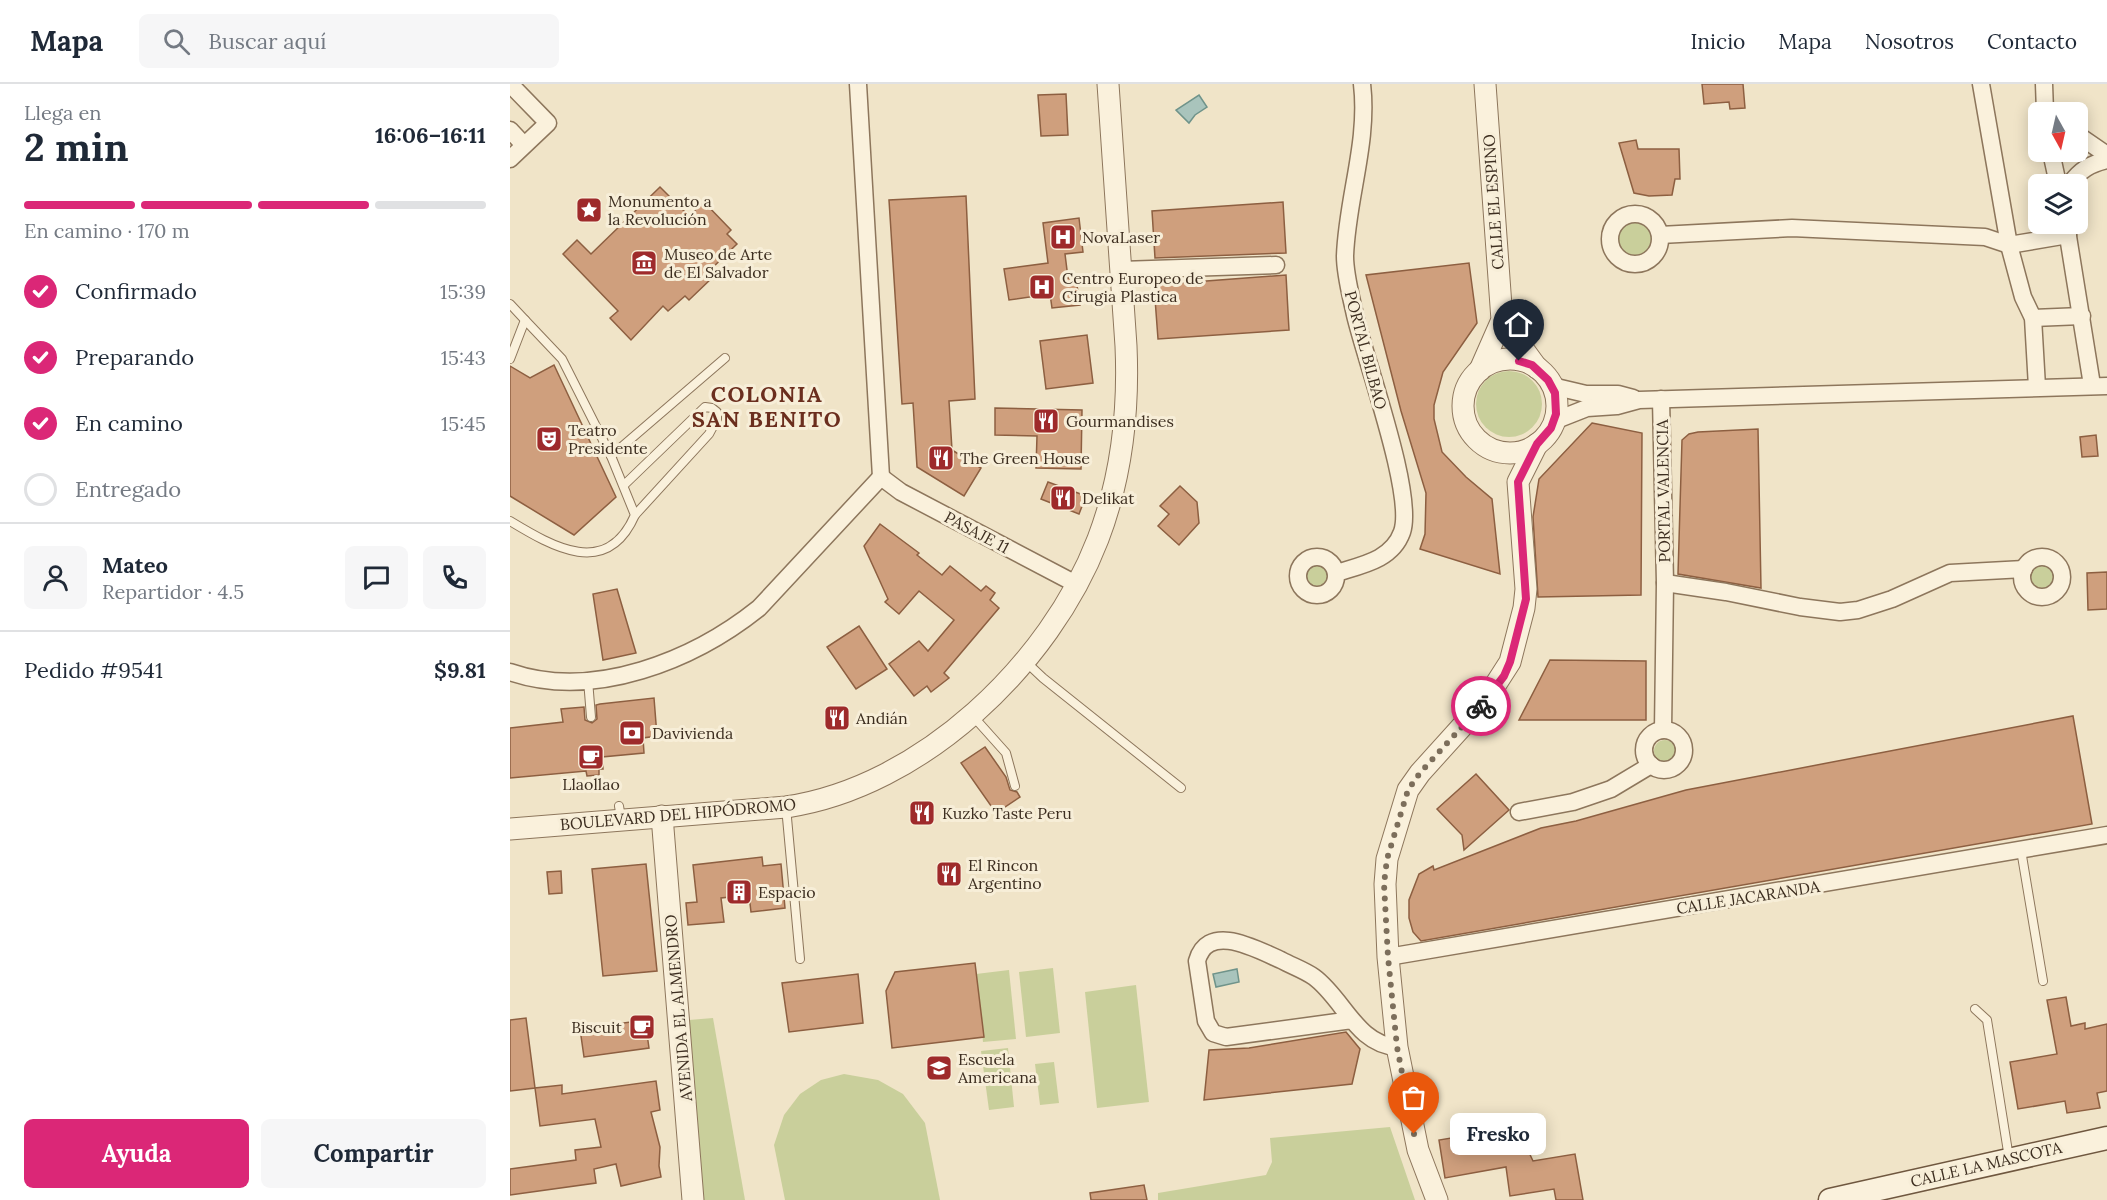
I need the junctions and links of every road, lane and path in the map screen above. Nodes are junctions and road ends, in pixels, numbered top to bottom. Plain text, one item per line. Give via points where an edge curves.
1 (510, 84) edge
2 (858, 84) edge
3 (1108, 84) edge
4 (1362, 84) edge
5 (1485, 84) edge
6 (1981, 84) edge
7 (2044, 84) edge
8 (2044, 102) edge
9 (510, 130) edge
10 (2088, 143) edge
11 (524, 145) junction
12 (2107, 158) edge
13 (510, 159) edge
14 (2077, 174) edge
15 (2049, 234) edge
16 (2068, 234) edge
17 (1660, 235) dead end
18 (2009, 245) junction
19 (1276, 265) dead end
20 (1121, 270) junction
21 (510, 304) edge
22 (2082, 316) junction
23 (2033, 318) junction
24 (525, 320) junction
25 (1502, 320) junction
26 (725, 358) dead end
27 (510, 359) edge
28 (1538, 369) junction
29 (1480, 370) junction
30 (2100, 385) edge
31 (1552, 386) junction
32 (2037, 387) junction
33 (1661, 399) junction
34 (1639, 400) junction
35 (1554, 421) junction
36 (1537, 444) junction
37 (1486, 447) junction
38 (611, 456) junction
39 (880, 477) junction
40 (1518, 482) junction
41 (624, 484) junction
42 (635, 515) junction
43 (510, 520) edge
44 (2024, 569) dead end
45 (1336, 573) dead end
46 (1665, 583) junction
47 (1076, 584) junction
48 (1025, 660) junction
49 (510, 672) edge
50 (588, 680) junction
51 (972, 714) junction
52 (591, 717) dead end
53 (1662, 730) junction
54 (1651, 765) junction
55 (1015, 786) dead end
56 (1181, 788) dead end
57 (786, 807) junction
58 (1519, 812) dead end
59 (662, 816) junction
60 (510, 829) edge
61 (2107, 835) edge
62 (2021, 850) junction
63 (1388, 957) junction
64 (800, 959) dead end
65 (2043, 981) dead end
66 (1975, 1009) dead end
67 (1352, 1020) junction
68 (1397, 1047) junction
69 (2107, 1138) edge
70 (2009, 1158) junction
71 (693, 1200) edge
72 (1437, 1200) edge
73 (1830, 1200) edge

1 - 11 street via 548,123
2 - 39 street
3 - 20 street, BOULEVARD DEL HIPÓDROMO
4 - 45 street, PORTAL BILBAO via 1364,123 1346,246 1347,273 1405,514 1396,546 1382,558
5 - 25 street, CALLE EL ESPINO
6 - 18 street
7 - 8 street
9 - 11 street
10 - 12 street
11 - 13 street
12 - 14 street
15 - 18 street
16 - 22 street
17 - 18 street via 1792,228 1985,237
18 - 23 street
19 - 20 street
20 - 47 street, BOULEVARD DEL HIPÓDROMO via 1128,388 1121,460 1104,521
21 - 24 lane
22 - 23 street
22 - 30 street
23 - 32 street
24 - 27 lane
24 - 38 lane via 562,359
25 - 28 street
25 - 29 street, CALLE EL ESPINO
26 - 38 lane
28 - 29 street via 1505,360
28 - 31 street
29 - 37 street via 1467,387 1463,407 1467,427
30 - 32 street
31 - 34 street via 1575,393 1618,394
31 - 35 street via 1556,400
32 - 33 street
33 - 34 street
33 - 46 street, PORTAL VALENCIA
34 - 35 street via 1587,408
35 - 36 street
36 - 37 street via 1508,453
36 - 40 street
37 - 40 street
38 - 41 lane
39 - 47 street, PASAJE 11 via 901,492
39 - 50 street via 759,608 737,626 663,664
40 - 63 street via 1526,589 1515,649 1504,676 1485,702 1420,773 1404,800 1384,884
41 - 42 lane
41 - 42 lane via 705,407 717,412 709,434
42 - 43 lane via 628,531 611,548 591,552 568,551
44 - 46 street via 1950,573 1892,598 1840,612
46 - 53 street, PORTAL VALENCIA
47 - 48 street, BOULEVARD DEL HIPÓDROMO
48 - 51 street, BOULEVARD DEL HIPÓDROMO
48 - 56 lane
49 - 50 street via 557,680
50 - 52 lane
51 - 55 lane via 1006,753
51 - 57 street, BOULEVARD DEL HIPÓDROMO via 889,772 828,797
53 - 54 street via 1651,735 1644,746 1645,759
53 - 54 street via 1680,739 1682,758 1667,770
54 - 58 street via 1611,789 1573,802
57 - 59 street, BOULEVARD DEL HIPÓDROMO
57 - 64 lane
59 - 60 street, BOULEVARD DEL HIPÓDROMO via 620,812
59 - 71 street, AVENIDA EL ALMENDRO
61 - 62 street, CALLE JACARANDA
62 - 63 street, CALLE JACARANDA
62 - 65 lane
63 - 68 street
66 - 70 lane via 1987,1020
67 - 67 street via 1317,978 1248,945 1229,940 1215,942 1199,954 1206,1021 1213,1033 1226,1037
67 - 68 street via 1384,1046
68 - 72 street via 1418,1150
69 - 70 main road, CALLE LA MASCOTA
70 - 73 main road, CALLE LA MASCOTA

